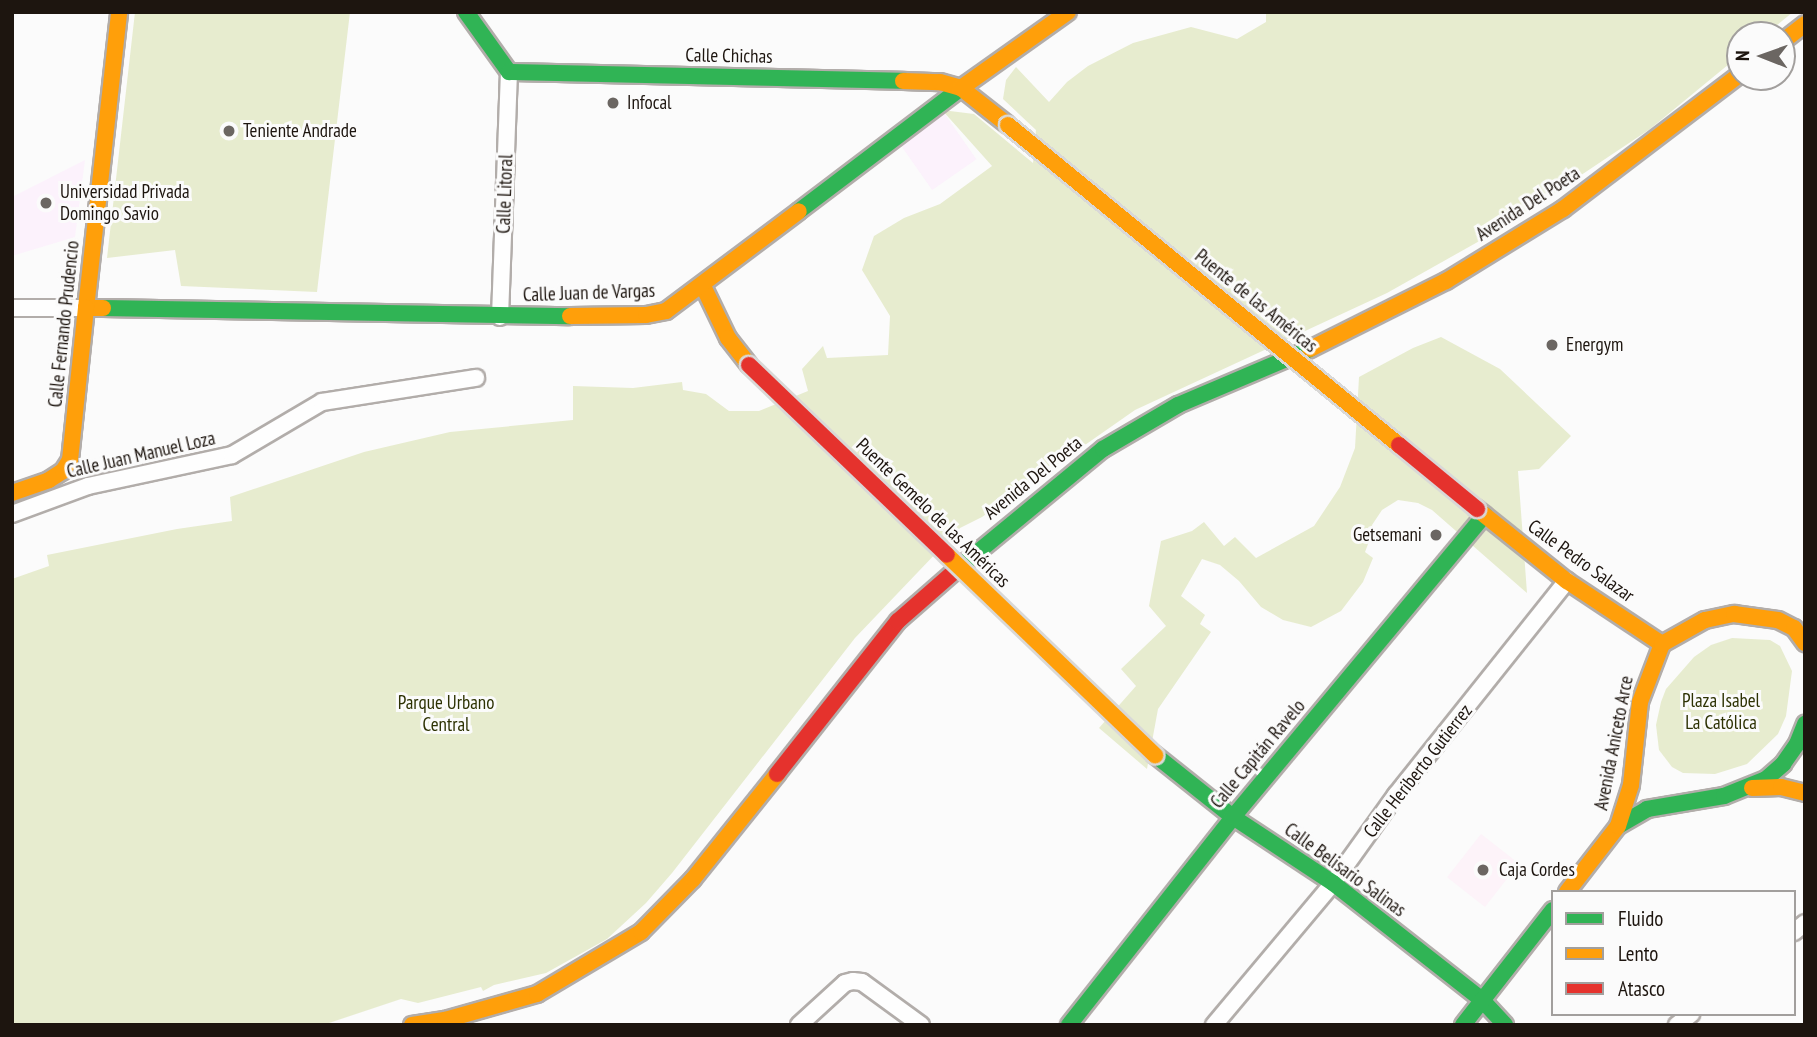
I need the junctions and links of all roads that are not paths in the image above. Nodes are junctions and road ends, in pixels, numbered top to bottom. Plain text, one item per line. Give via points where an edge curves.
1 (119, 12) edge
2 (466, 12) edge
3 (1068, 12) edge
4 (509, 72) junction
5 (1726, 86) edge
6 (961, 88) junction
7 (1008, 125) joint
8 (703, 286) junction
9 (12, 308) edge
10 (86, 308) junction
11 (500, 317) junction
12 (475, 378) dead end
13 (63, 471) joint
14 (12, 493) edge
15 (1481, 512) junction
16 (12, 514) edge
17 (1567, 581) junction
18 (1805, 614) edge
19 (1794, 628) junction
20 (1805, 643) edge
21 (1662, 644) junction
22 (1805, 724) edge
23 (1797, 744) junction
24 (1155, 755) joint
25 (1801, 782) edge
26 (1748, 789) junction
27 (1233, 817) junction
28 (1618, 826) junction
29 (1333, 883) junction
30 (1569, 890) edge
31 (1551, 913) edge
32 (1482, 1000) junction
33 (443, 1023) edge
34 (412, 1025) edge
35 (799, 1025) edge
36 (920, 1025) edge
37 (1069, 1025) edge
38 (1214, 1025) edge
39 (1463, 1025) edge
40 (1505, 1025) edge

1 - 10 main road, Calle Fernando Prudencio
2 - 4 main road
3 - 6 main road, Calle Juan de Vargas
4 - 6 main road, Calle Chichas via 940,82
4 - 11 street, Calle Litoral
5 - 33 main road, Avenida Del Poeta via 1563,209 1446,281 1333,339 1178,405 1103,449 898,621 693,879 640,932 537,994
6 - 7 main road, Calle Chichas
6 - 8 main road, Calle Juan de Vargas
7 - 15 main road, Puente de las Américas, bridge
8 - 11 main road, Calle Juan de Vargas via 666,311 646,315
8 - 24 main road, Puente Gemelo de las Américas, bridge via 728,338 748,365
9 - 10 street, Calle Juan de Vargas
10 - 11 main road, Calle Juan de Vargas
10 - 13 main road, Calle Fernando Prudencio via 73,445
12 - 16 street, Calle Juan Manuel Loza via 322,402 232,455 88,486
13 - 14 main road, Calle Juan Manuel Loza
15 - 17 main road, Calle Pedro Salazar
15 - 27 main road, Calle Capitán Ravelo
17 - 21 main road, Calle Pedro Salazar
17 - 29 street, Calle Heriberto Gutierrez via 1396,795
18 - 19 main road
19 - 20 main road
19 - 21 main road via 1778,620 1734,614 1705,620
21 - 28 main road, Avenida Aniceto Arce via 1640,702 1631,785
22 - 23 main road, Avenida Aniceto Arce
23 - 25 main road
23 - 26 main road, Avenida Aniceto Arce via 1783,764
24 - 27 main road, Calle Belisario Salinas
25 - 26 main road
26 - 28 main road, Avenida Aniceto Arce via 1647,809
27 - 29 main road, Calle Belisario Salinas
27 - 37 main road, Calle Capitán Ravelo
28 - 30 main road, Avenida Aniceto Arce
29 - 32 main road, Calle Belisario Salinas
29 - 38 street, Calle Heriberto Gutierrez
31 - 32 main road
32 - 39 main road
32 - 40 main road, Calle Belisario Salinas
33 - 34 main road, Avenida Del Poeta
35 - 36 street via 845,983 862,982

